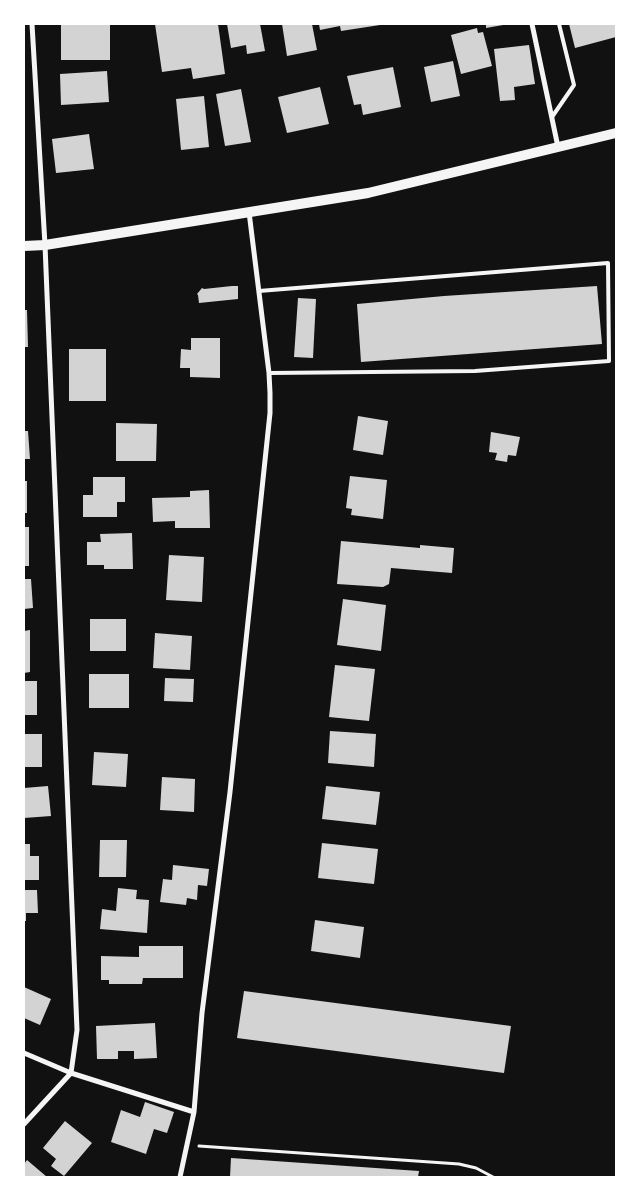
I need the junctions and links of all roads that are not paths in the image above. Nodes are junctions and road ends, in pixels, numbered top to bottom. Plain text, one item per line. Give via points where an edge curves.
1 (32, 24) edge
2 (532, 24) edge
3 (559, 24) edge
4 (552, 117) junction
5 (616, 133) edge
6 (558, 147) junction
7 (249, 212) junction
8 (45, 245) junction
9 (24, 246) edge
10 (259, 291) junction
11 (269, 373) junction
12 (24, 1053) edge
13 (71, 1073) junction
14 (194, 1112) junction
15 (24, 1124) edge
16 (180, 1177) edge

1 - 8 street
2 - 4 street
3 - 4 lane via 574,85
4 - 6 street
5 - 6 main road
6 - 7 main road via 368,193
7 - 8 main road
7 - 10 street
8 - 9 main road
8 - 13 street via 77,1030
10 - 11 street
10 - 11 lane via 608,263 609,361 476,371
11 - 14 street via 270,413 230,792 202,1013
12 - 13 street
13 - 14 street
13 - 15 street
14 - 16 street

